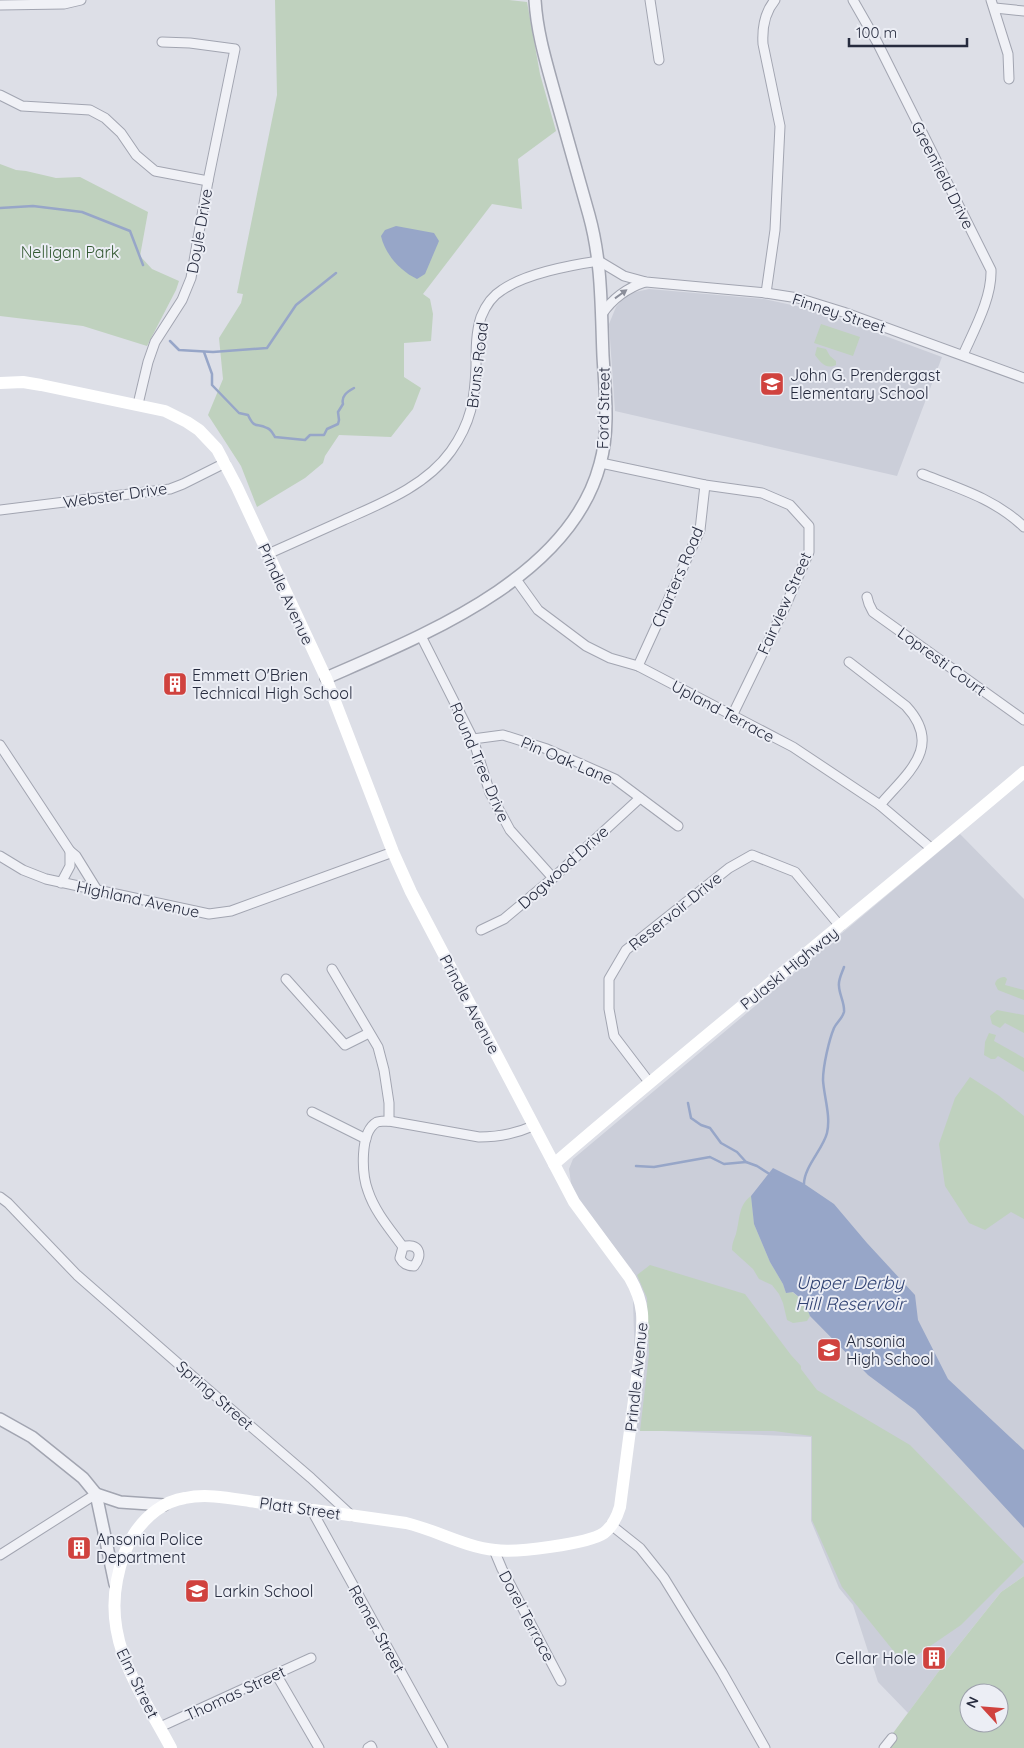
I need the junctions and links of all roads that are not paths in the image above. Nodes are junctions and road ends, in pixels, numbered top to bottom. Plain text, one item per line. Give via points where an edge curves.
1 (81, 0) edge
2 (535, 0) edge
3 (650, 0) edge
4 (775, 0) edge
5 (853, 0) edge
6 (993, 4) edge
7 (0, 5) edge
8 (1024, 11) edge
9 (162, 42) dead end
10 (659, 60) dead end
11 (1008, 79) dead end
12 (0, 95) edge
13 (208, 181) junction
14 (599, 261) junction
15 (646, 282) junction
16 (766, 293) junction
17 (602, 314) junction
18 (963, 355) junction
19 (1024, 378) edge
20 (0, 383) edge
21 (138, 404) junction
22 (225, 462) junction
23 (601, 463) junction
24 (922, 474) dead end
25 (705, 485) junction
26 (0, 510) edge
27 (1024, 526) edge
28 (268, 554) junction
29 (515, 578) junction
30 (867, 596) dead end
31 (421, 636) junction
32 (849, 662) dead end
33 (638, 666) junction
34 (326, 678) junction
35 (732, 716) junction
36 (1024, 720) edge
37 (473, 739) junction
38 (0, 744) edge
39 (1024, 772) edge
40 (640, 798) junction
41 (880, 805) junction
42 (678, 826) dead end
43 (932, 849) junction
44 (70, 851) junction
45 (393, 852) junction
46 (0, 856) edge
47 (553, 878) junction
48 (61, 882) junction
49 (97, 890) junction
50 (840, 926) junction
51 (481, 930) dead end
52 (332, 969) dead end
53 (286, 979) dead end
54 (369, 1033) junction
55 (649, 1082) junction
56 (312, 1112) dead end
57 (389, 1121) junction
58 (533, 1126) junction
59 (366, 1139) junction
60 (554, 1164) junction
61 (0, 1197) edge
62 (403, 1247) dead end
63 (0, 1419) edge
64 (96, 1494) junction
65 (164, 1504) junction
66 (311, 1509) junction
67 (352, 1516) junction
68 (611, 1525) junction
69 (494, 1550) junction
70 (0, 1556) edge
71 (116, 1586) junction
72 (311, 1658) dead end
73 (276, 1674) junction
74 (561, 1681) dead end
75 (160, 1727) junction
76 (892, 1738) dead end
77 (171, 1748) edge
78 (319, 1748) edge
79 (368, 1748) edge
80 (372, 1748) edge
81 (443, 1748) edge
82 (765, 1748) edge
83 (884, 1748) edge

1 - 7 street via 64,4
2 - 14 street, Ford Street via 540,40
3 - 10 street
4 - 16 street via 765,18 762,34 780,126 775,230
5 - 18 street, Greenfield Drive via 991,270 989,293
6 - 8 street
6 - 11 street via 1008,54
9 - 13 street, Doyle Drive via 235,49
12 - 13 street via 22,106 90,110 105,118 136,155 155,171
13 - 21 street, Doyle Drive via 191,278 182,300 155,342
14 - 15 street, Finney Street via 624,276
14 - 17 street, Ford Street
14 - 28 street, Bruns Road via 541,274 510,285 493,297 478,328 475,392 470,417 462,435 436,468 393,496
15 - 16 street, Finney Street
17 -> 15 street, Finney Street via 608,304 624,291
16 - 18 street, Finney Street via 798,298 843,312
17 - 23 street, Ford Street via 606,404
18 - 19 street, Finney Street
20 - 21 main road, Prindle Avenue via 41,384
21 - 22 main road, Prindle Avenue via 165,411 188,422 207,437
22 - 26 street, Webster Drive via 170,489
22 - 28 main road, Prindle Avenue
23 - 25 street, Fairview Street
23 - 29 street, Ford Street via 576,517 552,546
24 - 27 street via 998,506
25 - 33 street, Charters Road via 700,530
25 - 35 street, Fairview Street via 762,493 790,504 809,526 810,552
28 - 34 main road, Prindle Avenue
29 - 31 street, Ford Street via 467,612
29 - 33 street, Upland Terrace via 538,610 586,646 610,658
30 - 36 street, Lopresti Court via 874,612
31 - 34 street, Ford Street
31 - 37 street, Round Tree Drive
32 - 41 street via 906,706 915,715 924,736 916,764
33 - 35 street, Upland Terrace
34 - 45 main road, Prindle Avenue
35 - 41 street, Upland Terrace via 793,747
37 - 40 street, Pin Oak Lane via 503,735 547,749 615,779
37 - 47 street, Round Tree Drive via 490,793 510,830
38 - 44 street
39 - 43 main road, Pulaski Highway
40 - 42 street, Pin Oak Lane
40 - 47 street, Dogwood Drive
41 - 43 street, Upland Terrace
43 - 50 main road, Pulaski Highway
44 - 48 street via 70,866
44 - 49 street
45 - 49 street, Highland Avenue via 221,913 202,913
45 - 58 main road, Prindle Avenue
46 - 48 street, Highland Avenue via 34,875
47 - 51 street, Dogwood Drive via 504,919
48 - 49 street, Highland Avenue
50 - 55 main road, Pulaski Highway
50 - 55 street, Reservoir Drive via 795,872 752,855 729,868 626,950 609,979 609,1009 614,1036
52 - 54 street
53 - 54 street via 345,1045
54 - 57 street via 378,1047 384,1070
55 - 60 main road, Pulaski Highway
56 - 59 street
57 - 58 street via 479,1137 505,1136
57 - 59 street via 378,1122
58 - 60 main road, Prindle Avenue
59 - 62 street via 363,1161 367,1190 378,1213
60 - 68 main road, Prindle Avenue via 574,1202 630,1278 641,1302 642,1338 623,1487 618,1516
61 - 67 street, Spring Street via 77,1275
63 - 64 street via 32,1437 83,1478
64 - 65 street, Platt Street via 120,1502
64 - 70 street
64 - 71 street, Elm Street
65 - 66 main road, Platt Street via 200,1496
65 - 71 main road, Elm Street via 144,1521 128,1543
66 - 67 main road, Platt Street
66 - 81 street, Remer Street
67 - 69 main road, Platt Street via 421,1527
68 - 69 main road, Platt Street via 604,1533 584,1541
68 - 82 street via 640,1548 664,1578
69 - 74 street, Dorel Terrace
71 - 75 main road, Elm Street via 114,1621 119,1646
72 - 73 street, Thomas Street
73 - 75 street, Thomas Street
73 - 78 street
75 - 77 main road, Elm Street
76 - 83 street
79 - 80 street

